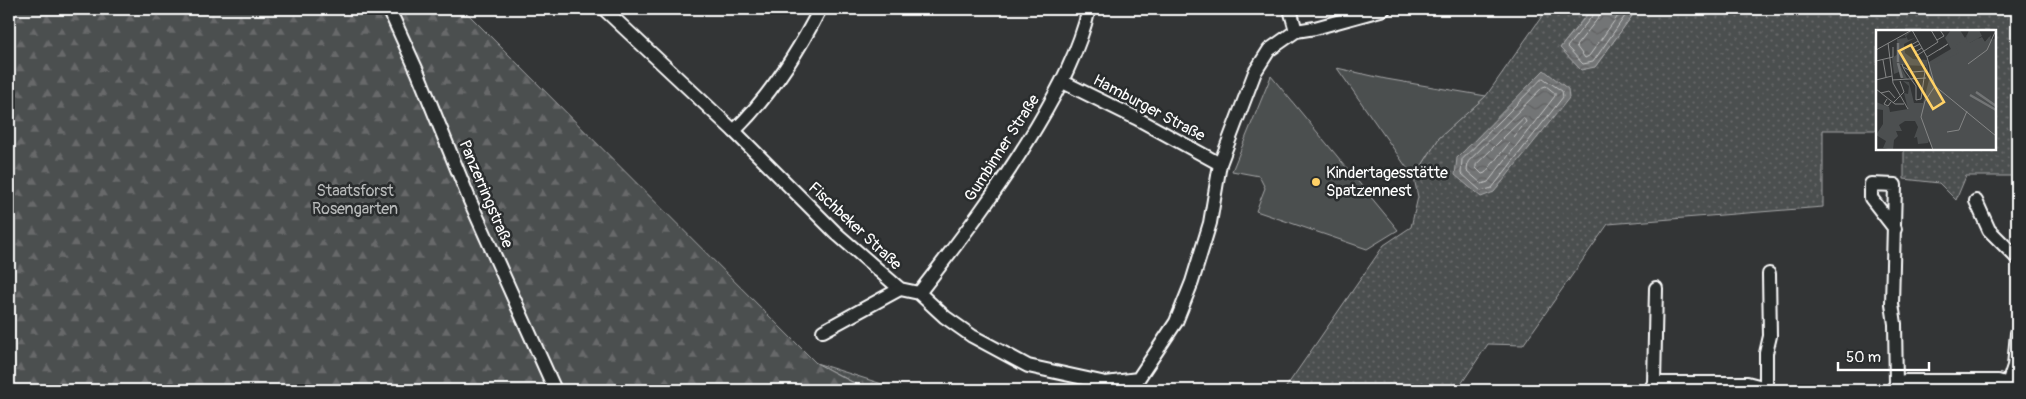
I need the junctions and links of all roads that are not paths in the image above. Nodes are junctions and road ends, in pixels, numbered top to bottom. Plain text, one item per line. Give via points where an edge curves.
1 (389, 9) edge
2 (604, 9) edge
3 (820, 9) edge
4 (1089, 9) edge
5 (1290, 9) edge
6 (1384, 9) edge
7 (1296, 31) junction
8 (1063, 82) junction
9 (734, 132) junction
10 (1220, 164) junction
11 (1976, 201) dead end
12 (1895, 229) dead end
13 (2017, 258) edge
14 (1769, 274) dead end
15 (1656, 288) dead end
16 (900, 289) junction
17 (919, 293) junction
18 (823, 331) dead end
19 (2017, 333) edge
20 (1652, 387) edge
21 (1894, 387) edge
22 (2011, 387) edge
23 (1766, 389) edge
24 (555, 390) edge

1 - 24 street, Panzerringstraße via 470,202
2 - 9 street, Fischbeker Straße
3 - 9 street via 779,80
4 - 8 street, Gumbinner Straße
5 - 7 street
6 - 7 street
7 - 10 street via 1269,50 1255,72
8 - 10 street, Hamburger Straße
8 - 17 street, Gumbinner Straße via 982,210
9 - 16 street, Fischbeker Straße via 837,234
10 - 17 street via 1210,224 1192,282 1176,322 1138,379 1106,383 1028,366 972,336
11 - 13 street via 1989,230
12 - 21 street via 1892,261
14 - 23 street via 1770,336 1766,353
15 - 20 street
16 - 17 street, Fischbeker Straße
16 - 18 street
19 - 22 street
20 - 23 street via 1747,383
21 - 22 street via 1905,381 1998,381

